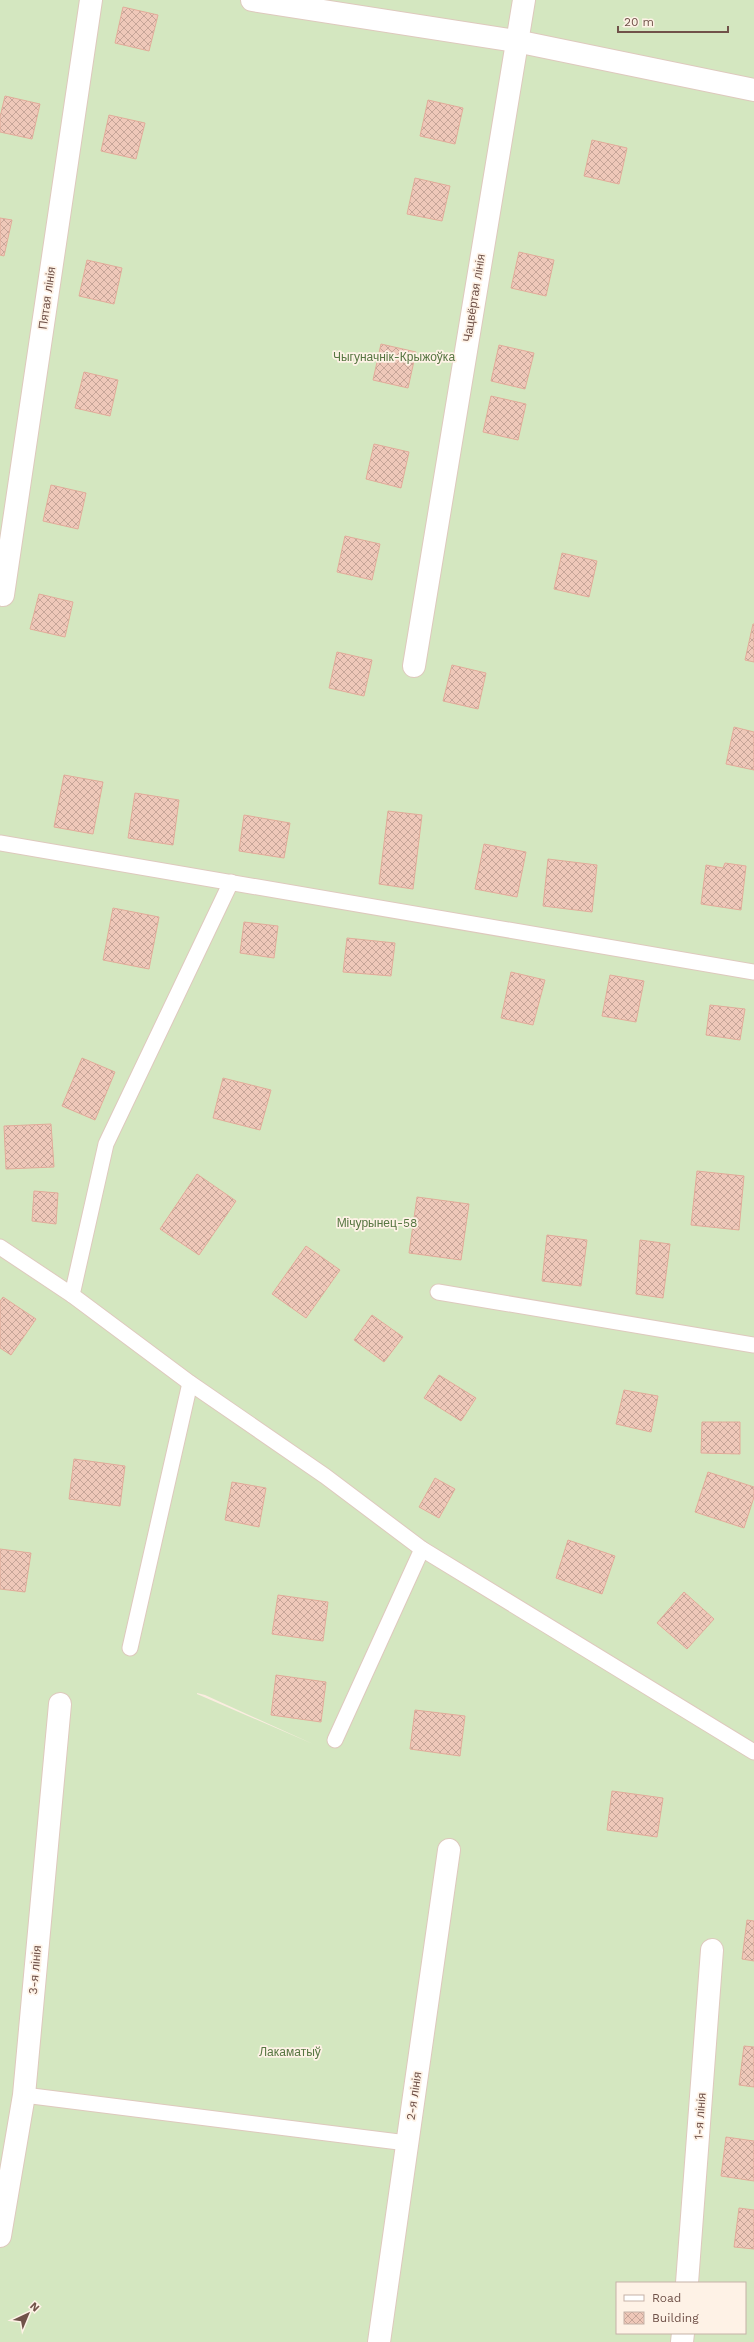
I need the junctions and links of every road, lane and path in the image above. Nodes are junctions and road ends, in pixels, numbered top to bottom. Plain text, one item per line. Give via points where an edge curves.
1 (91, 0) edge
2 (252, 0) edge
3 (524, 0) edge
4 (516, 41) junction
5 (754, 90) edge
6 (3, 595) dead end
7 (414, 666) dead end
8 (0, 843) edge
9 (231, 882) junction
10 (754, 972) edge
11 (0, 1247) edge
12 (438, 1292) dead end
13 (72, 1295) junction
14 (754, 1345) edge
15 (190, 1383) junction
16 (422, 1549) junction
17 (130, 1648) dead end
18 (60, 1704) dead end
19 (335, 1740) dead end
20 (754, 1752) edge
21 (449, 1850) dead end
22 (712, 1950) dead end
23 (24, 2095) junction
24 (407, 2143) junction
25 (0, 2236) edge
26 (687, 2282) edge
27 (379, 2342) edge

1 - 6 street, Пятая лінія
2 - 4 street
3 - 4 street, Чацвёртая лінія
4 - 5 street
4 - 7 street, Чацвёртая лінія
8 - 9 lane
9 - 10 lane
9 - 13 lane via 106,1144
11 - 13 lane
12 - 14 lane
13 - 15 lane
15 - 16 lane via 325,1476
15 - 17 lane
16 - 19 lane
16 - 20 lane
18 - 23 street, 3-я лінія
21 - 24 street, 2-я лінія
22 - 26 street, 1-я лінія
23 - 24 lane
23 - 25 street, 3-я лінія
24 - 27 street, 2-я лінія

